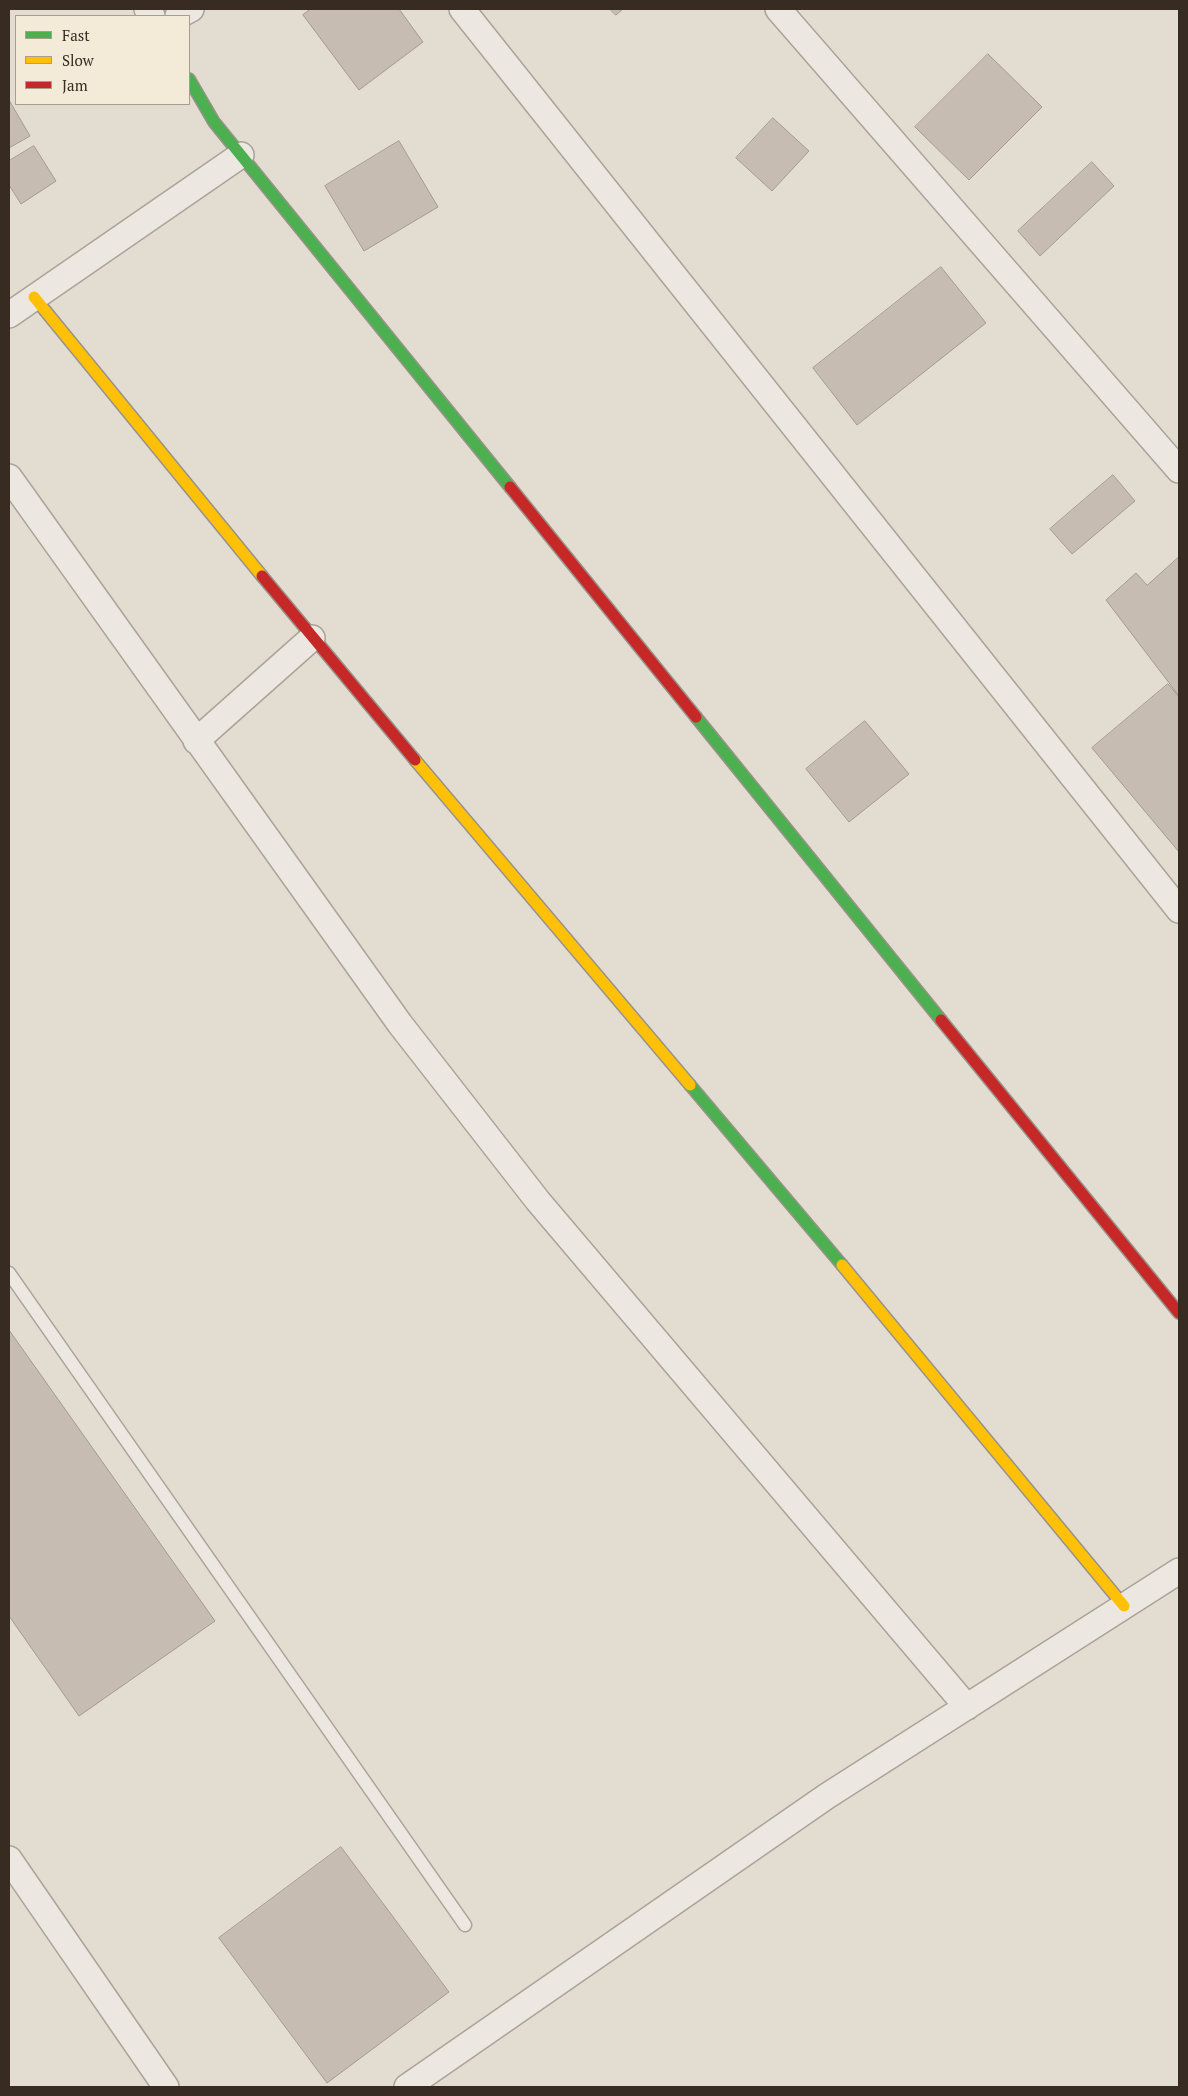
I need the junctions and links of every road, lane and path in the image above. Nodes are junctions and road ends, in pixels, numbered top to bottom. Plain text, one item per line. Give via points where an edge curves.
1 (191, 9) edge
2 (462, 9) edge
3 (778, 9) edge
4 (180, 15) edge
5 (190, 81) edge
6 (241, 156) junction
7 (34, 298) junction
8 (9, 316) edge
9 (1179, 470) edge
10 (9, 477) edge
11 (312, 638) junction
12 (196, 741) junction
13 (1179, 910) edge
14 (9, 1274) edge
15 (1179, 1313) edge
16 (1179, 1571) edge
17 (1124, 1606) junction
18 (967, 1707) junction
19 (9, 1858) edge
20 (465, 1925) dead end
21 (166, 2087) edge
22 (406, 2087) edge

1 - 4 street
2 - 13 street
3 - 9 street
5 - 6 street via 214,122
6 - 7 street
6 - 15 street
7 - 8 street
7 - 11 street
10 - 12 street
11 - 12 street
11 - 17 street via 805,1221
12 - 18 street via 400,1024 538,1201
14 - 20 lane
16 - 17 street
17 - 18 street
18 - 22 street via 827,1796
19 - 21 street

